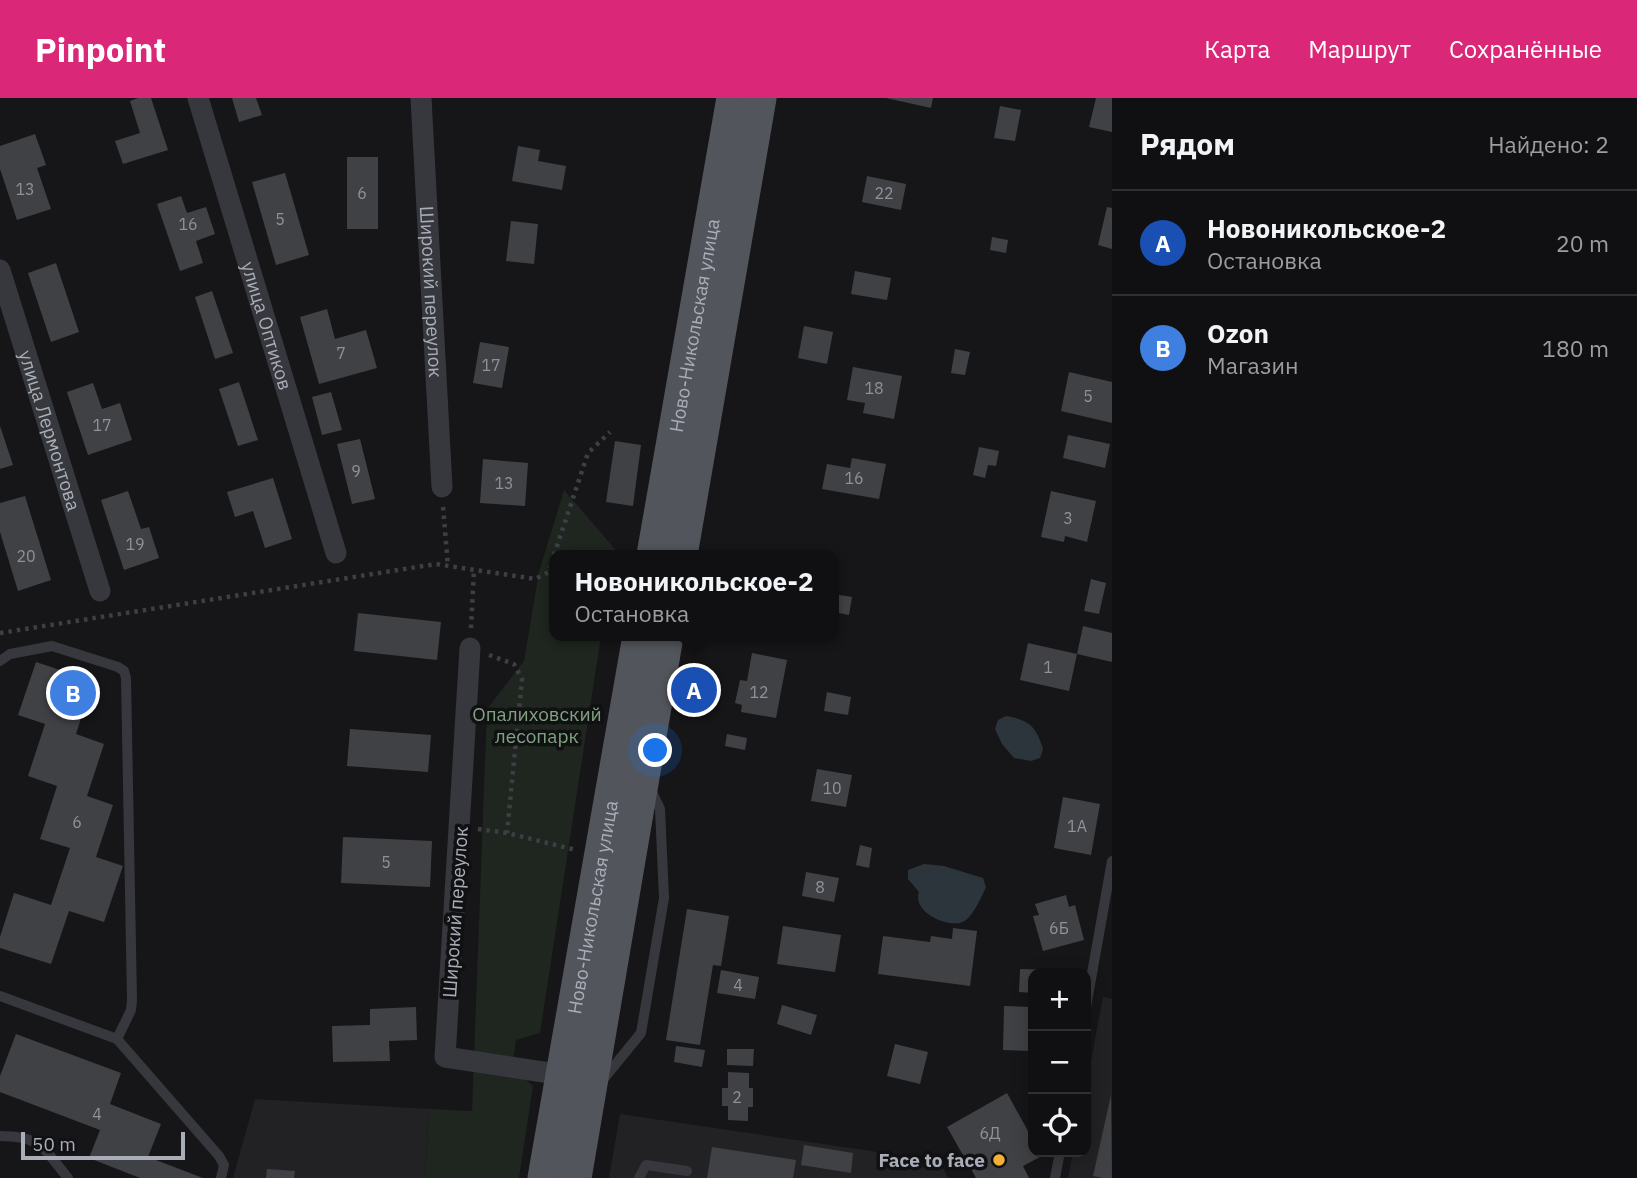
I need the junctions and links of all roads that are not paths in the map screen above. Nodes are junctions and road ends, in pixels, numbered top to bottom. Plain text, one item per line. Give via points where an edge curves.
1 (198, 98) edge
2 (421, 98) edge
3 (734, 98) edge
4 (759, 98) edge
5 (0, 270) edge
6 (442, 487) road end
7 (655, 550) edge
8 (681, 550) edge
9 (336, 553) dead end
10 (100, 591) dead end
11 (639, 641) edge
12 (665, 641) edge
13 (470, 648) road end
14 (0, 662) edge
15 (1112, 861) edge
16 (1091, 979) edge
17 (0, 996) edge
18 (117, 1039) junction
19 (563, 1075) junction
20 (0, 1136) edge
21 (1058, 1157) edge
22 (687, 1171) dead end
23 (68, 1178) edge
24 (221, 1178) edge
25 (545, 1178) edge
26 (574, 1178) edge
27 (639, 1178) edge
28 (1055, 1178) edge

1 - 9 street, улица Оптиков
2 - 6 street, Широкий переулок
3 - 7 main road, Ново-Никольская улица
4 - 8 main road, Ново-Никольская улица
5 - 10 street, улица Лермонтова
11 - 19 main road, Ново-Никольская улица
12 - 26 main road, Ново-Никольская улица
13 - 19 street, Широкий переулок via 445,1057
14 - 18 lane via 10,654 52,646 118,667 127,678 132,1000
15 - 16 lane
17 - 18 lane
18 - 24 lane via 219,1156 224,1165
19 - 25 main road, Ново-Никольская улица
20 - 23 lane via 31,1138
21 - 28 lane
22 - 27 lane via 646,1165

